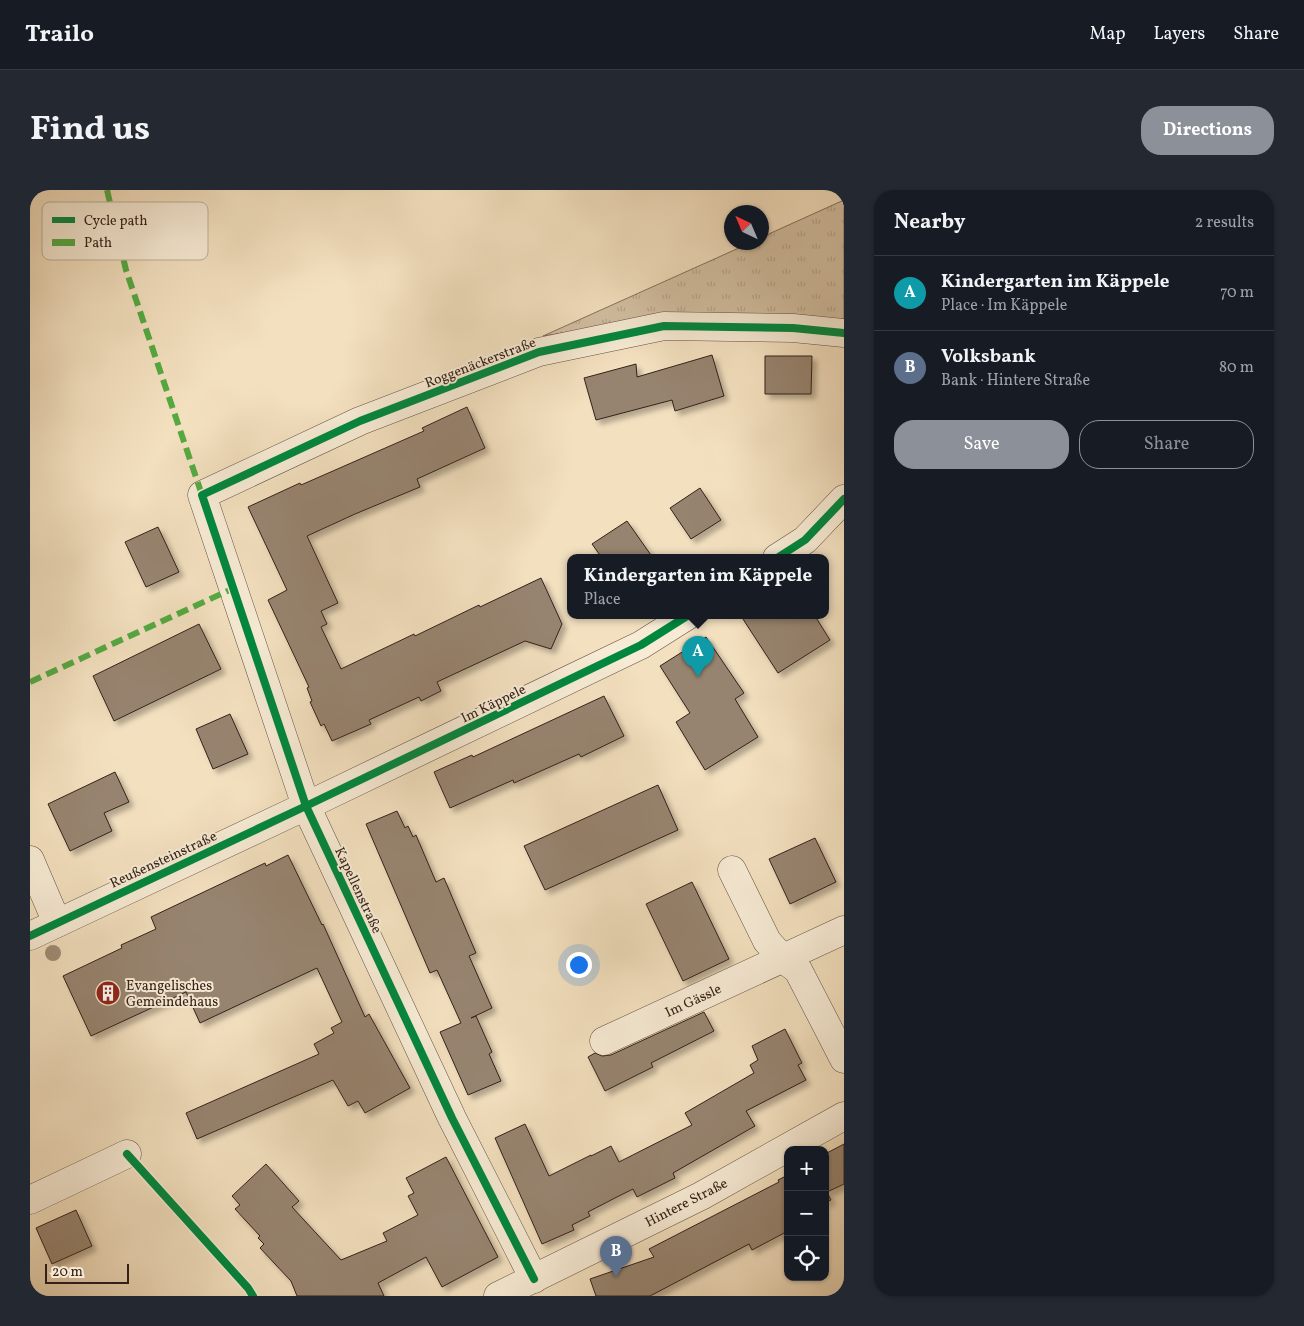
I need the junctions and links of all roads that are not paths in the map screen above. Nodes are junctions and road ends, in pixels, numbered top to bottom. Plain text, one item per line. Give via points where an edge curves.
1 (844, 333) edge
2 (202, 495) joint
3 (844, 499) edge
4 (783, 554) edge
5 (682, 619) edge
6 (306, 806) junction
7 (30, 860) edge
8 (732, 870) dead end
9 (57, 923) junction
10 (844, 930) edge
11 (30, 936) edge
12 (782, 958) junction
13 (604, 1041) dead end
14 (844, 1059) edge
15 (844, 1116) edge
16 (127, 1154) dead end
17 (30, 1200) edge
18 (534, 1279) junction
19 (498, 1296) edge

1 - 2 street, Roggenäckerstraße via 793,328 664,326 539,352 360,421
2 - 6 street, Kapellenstraße
3 - 4 street via 806,540
5 - 6 street, Im Käppele via 641,645
6 - 9 street, Reußensteinstraße
6 - 18 street, Kapellenstraße via 452,1118
7 - 9 street
8 - 12 street via 767,941
9 - 11 street, Reußensteinstraße
10 - 12 street, Im Gässle
12 - 13 street, Im Gässle
12 - 14 street via 798,970
15 - 18 street, Hintere Straße via 701,1196
16 - 17 street
18 - 19 street, Hintere Straße

